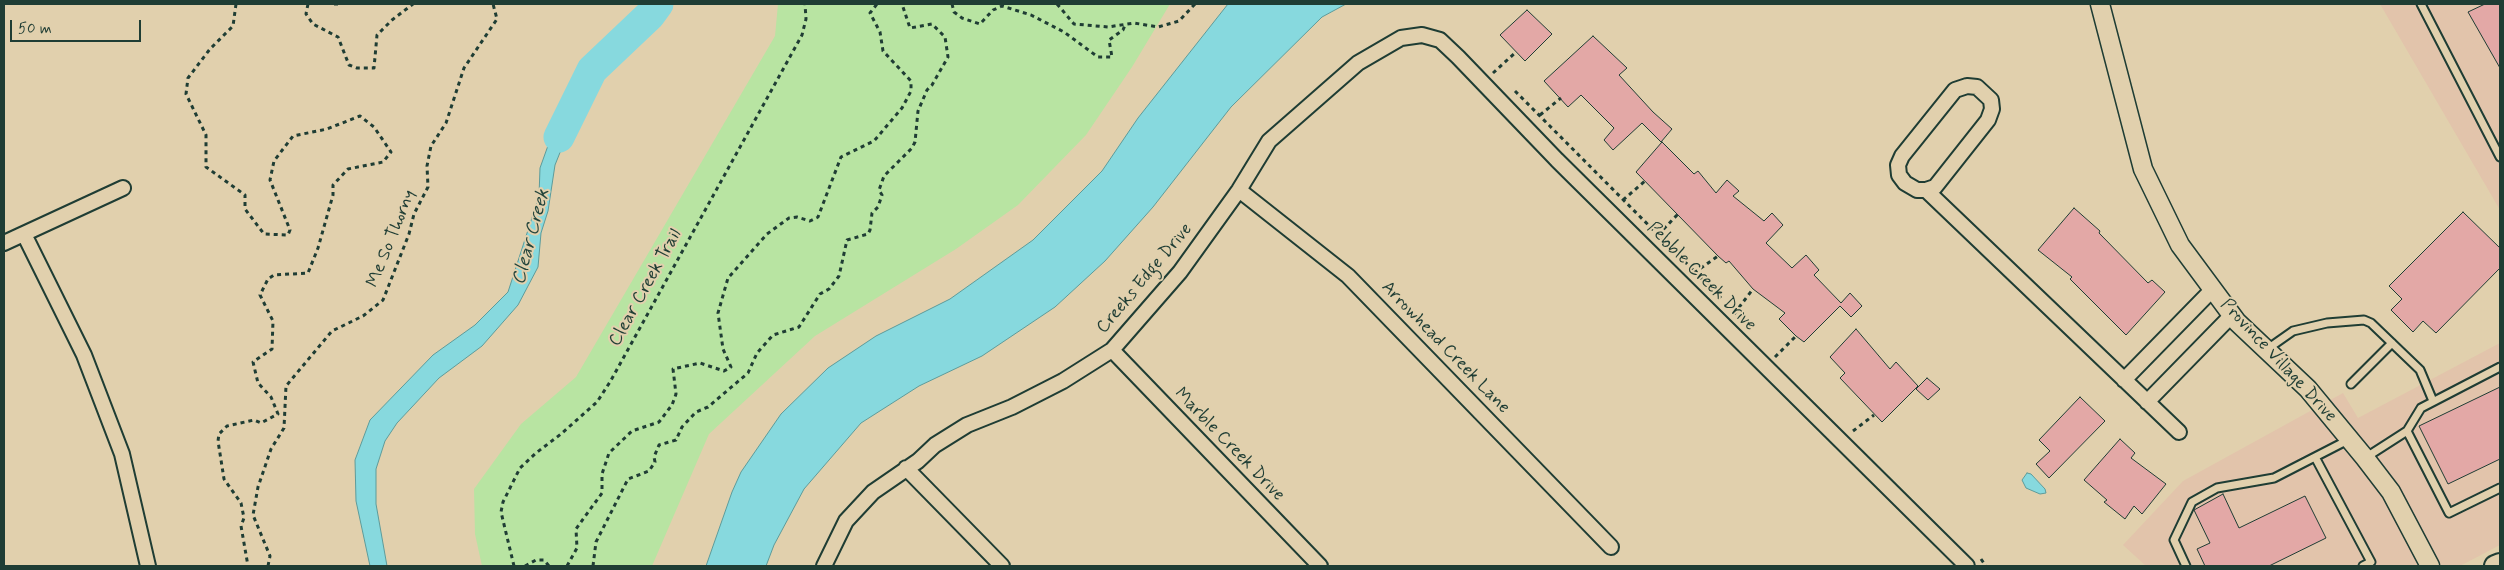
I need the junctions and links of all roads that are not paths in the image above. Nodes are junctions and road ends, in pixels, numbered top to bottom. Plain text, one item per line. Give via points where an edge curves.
1 (2100, 4) edge
2 (2421, 4) edge
3 (1401, 38) joint
4 (2500, 157) edge
5 (123, 188) dead end
6 (1240, 190) junction
7 (1926, 190) junction
8 (24, 234) junction
9 (4, 243) edge
10 (2212, 290) junction
11 (2232, 315) junction
12 (2392, 343) junction
13 (1112, 350) junction
14 (2266, 350) junction
15 (2500, 367) edge
16 (2124, 380) junction
17 (2351, 384) dead end
18 (2433, 401) junction
19 (2147, 402) junction
20 (2407, 431) junction
21 (2179, 432) dead end
22 (2351, 439) junction
23 (2315, 457) junction
24 (2366, 458) junction
25 (906, 468) junction
26 (2500, 488) edge
27 (1611, 547) dead end
28 (2500, 564) edge
29 (148, 566) edge
30 (824, 566) edge
31 (1002, 566) edge
32 (1320, 566) edge
33 (1967, 566) edge
34 (2186, 566) edge
35 (2363, 566) edge
36 (2430, 566) edge
37 (2495, 566) edge

1 - 10 street, Province Village Drive via 2144,169 2180,245
2 - 4 lane
3 - 6 street, Creeks Edge Drive via 1358,63 1269,142
3 - 33 street, Pebble Creek Drive via 1422,35 1440,40
5 - 8 street
6 - 13 street, Creeks Edge Drive via 1180,272
6 - 27 street, Arrowhead Creek Lane via 1348,276
7 - 7 street via 1934,186 1988,120 1991,100 1977,87 1955,90 1902,156 1898,165 1899,176 1917,190
7 - 16 street
8 - 9 street
8 - 29 street via 84,355 112,427 122,454
10 - 11 street, Province Village Drive
10 - 16 street
11 - 14 street, Province Village Drive
11 - 19 street
12 - 14 lane via 2371,324 2354,319 2293,331
12 - 17 lane
12 - 18 lane via 2420,370
13 - 25 street, Creeks Edge Drive via 1063,381 967,425
13 - 32 street, Marble Creek Drive
14 - 22 street, Province Village Drive via 2308,389
15 - 18 lane
16 - 19 street
18 - 20 lane via 2421,408
19 - 21 street
20 - 24 lane
20 - 26 lane via 2449,513
22 - 23 lane
22 - 24 street, Province Village Drive
23 - 34 lane via 2274,478 2217,488 2192,502 2174,540
23 - 35 lane via 2371,562
24 - 36 street, Province Village Drive via 2391,492
25 - 30 street, Creeks Edge Drive via 873,492 846,522
25 - 31 street
28 - 37 main road

